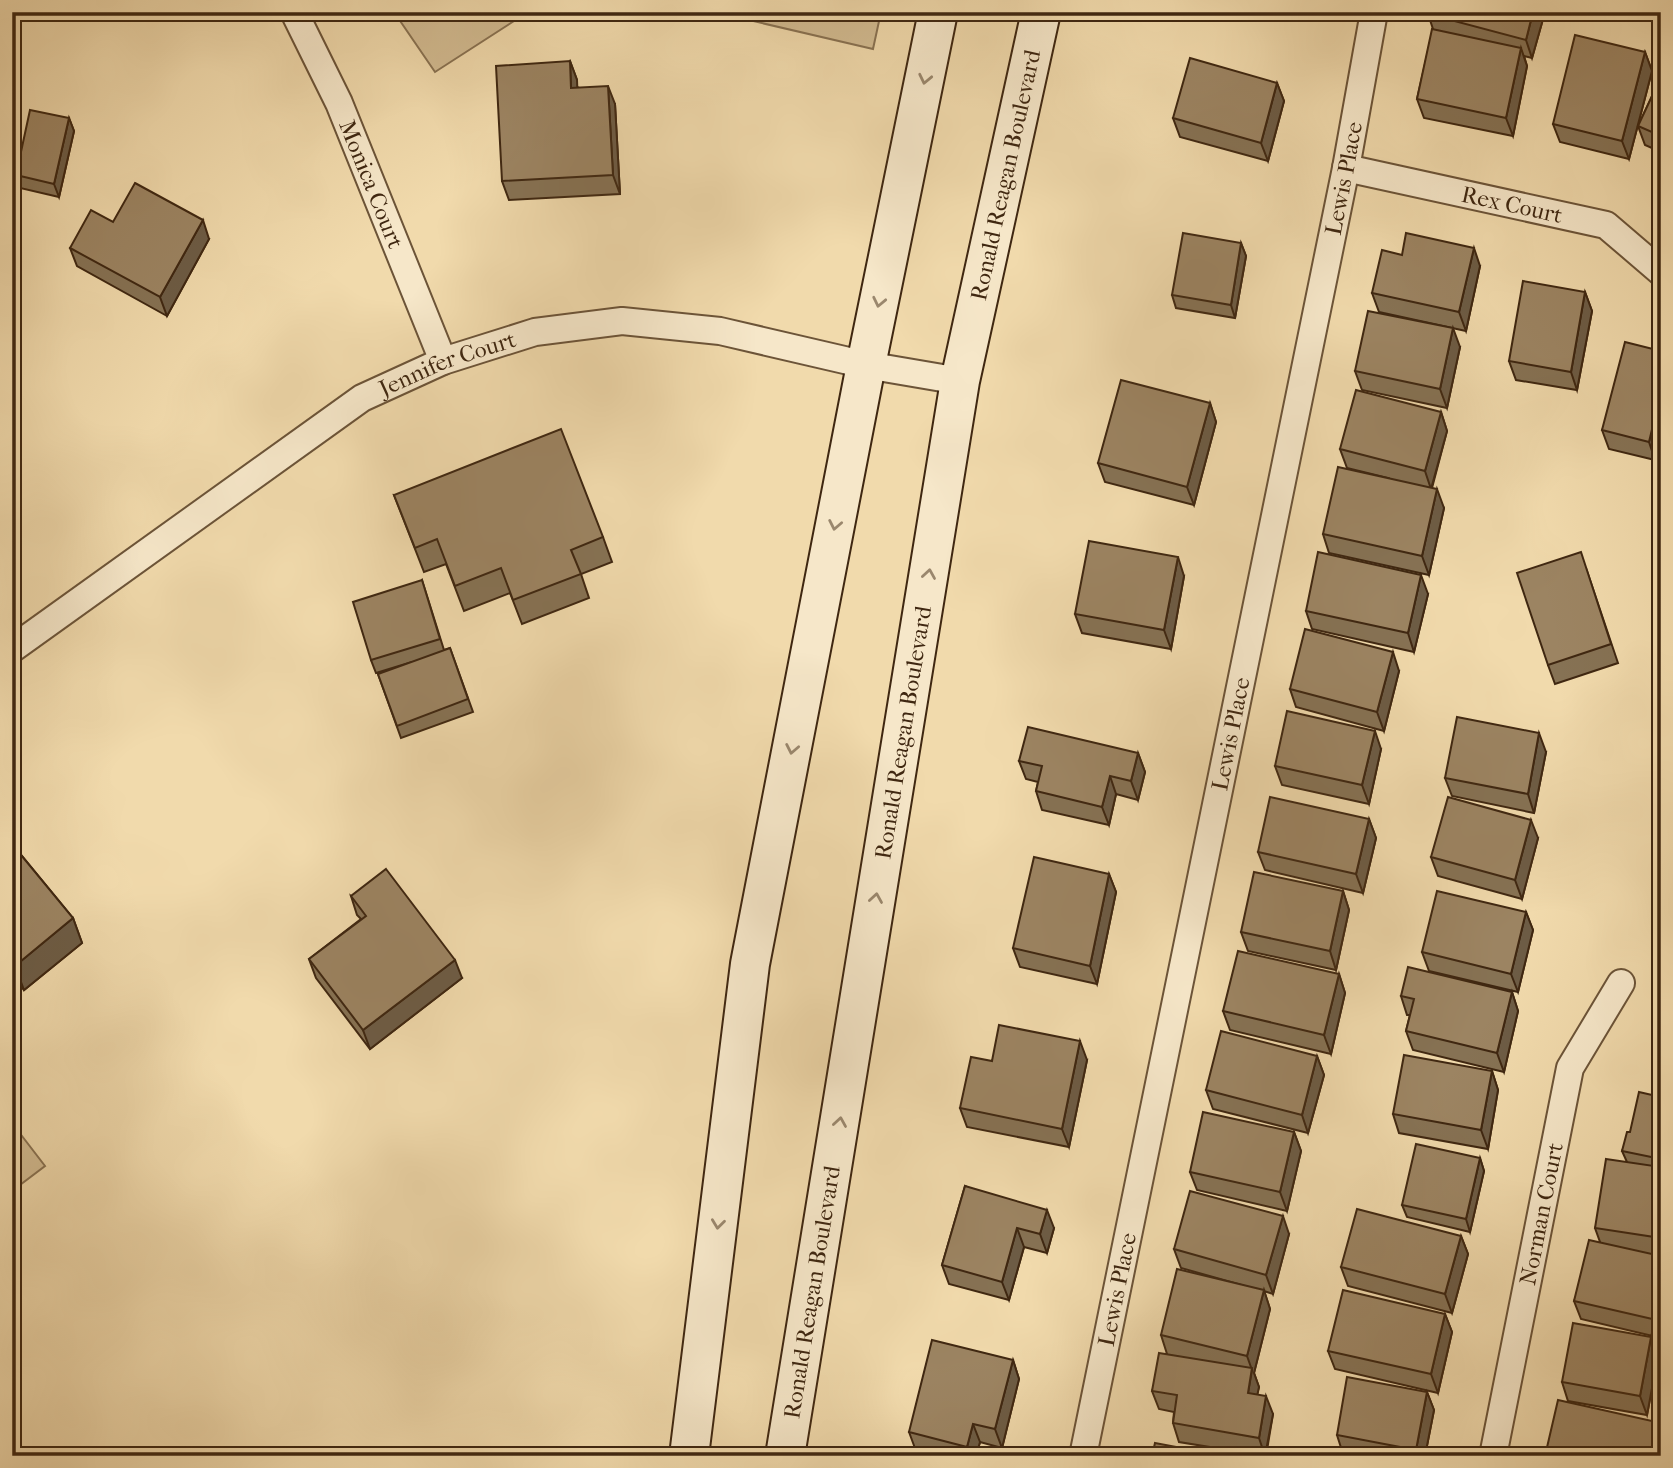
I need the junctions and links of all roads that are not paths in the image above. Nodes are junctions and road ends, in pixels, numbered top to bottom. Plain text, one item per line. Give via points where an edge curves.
1 (294, 12) edge
2 (938, 12) edge
3 (1041, 12) edge
4 (1374, 12) edge
5 (1346, 168) junction
6 (1661, 272) edge
7 (443, 360) junction
8 (866, 365) junction
9 (960, 381) junction
10 (12, 649) edge
11 (1622, 984) dead end
12 (689, 1456) edge
13 (785, 1456) edge
14 (1083, 1456) edge
15 (1493, 1456) edge

1 - 7 street, Monica Court via 339,103
2 -> 8 main road
3 - 9 main road, Ronald Reagan Boulevard
4 - 5 street, Lewis Place
5 - 6 street, Rex Court via 1606,225
5 - 14 street, Lewis Place
7 - 8 street, Jennifer Court via 535,332 622,321 720,331
7 - 10 street, Jennifer Court via 362,398
8 - 9 street, Jennifer Court
8 -> 12 main road via 750,964
13 -> 9 main road, Ronald Reagan Boulevard
11 - 15 street, Norman Court via 1570,1068

